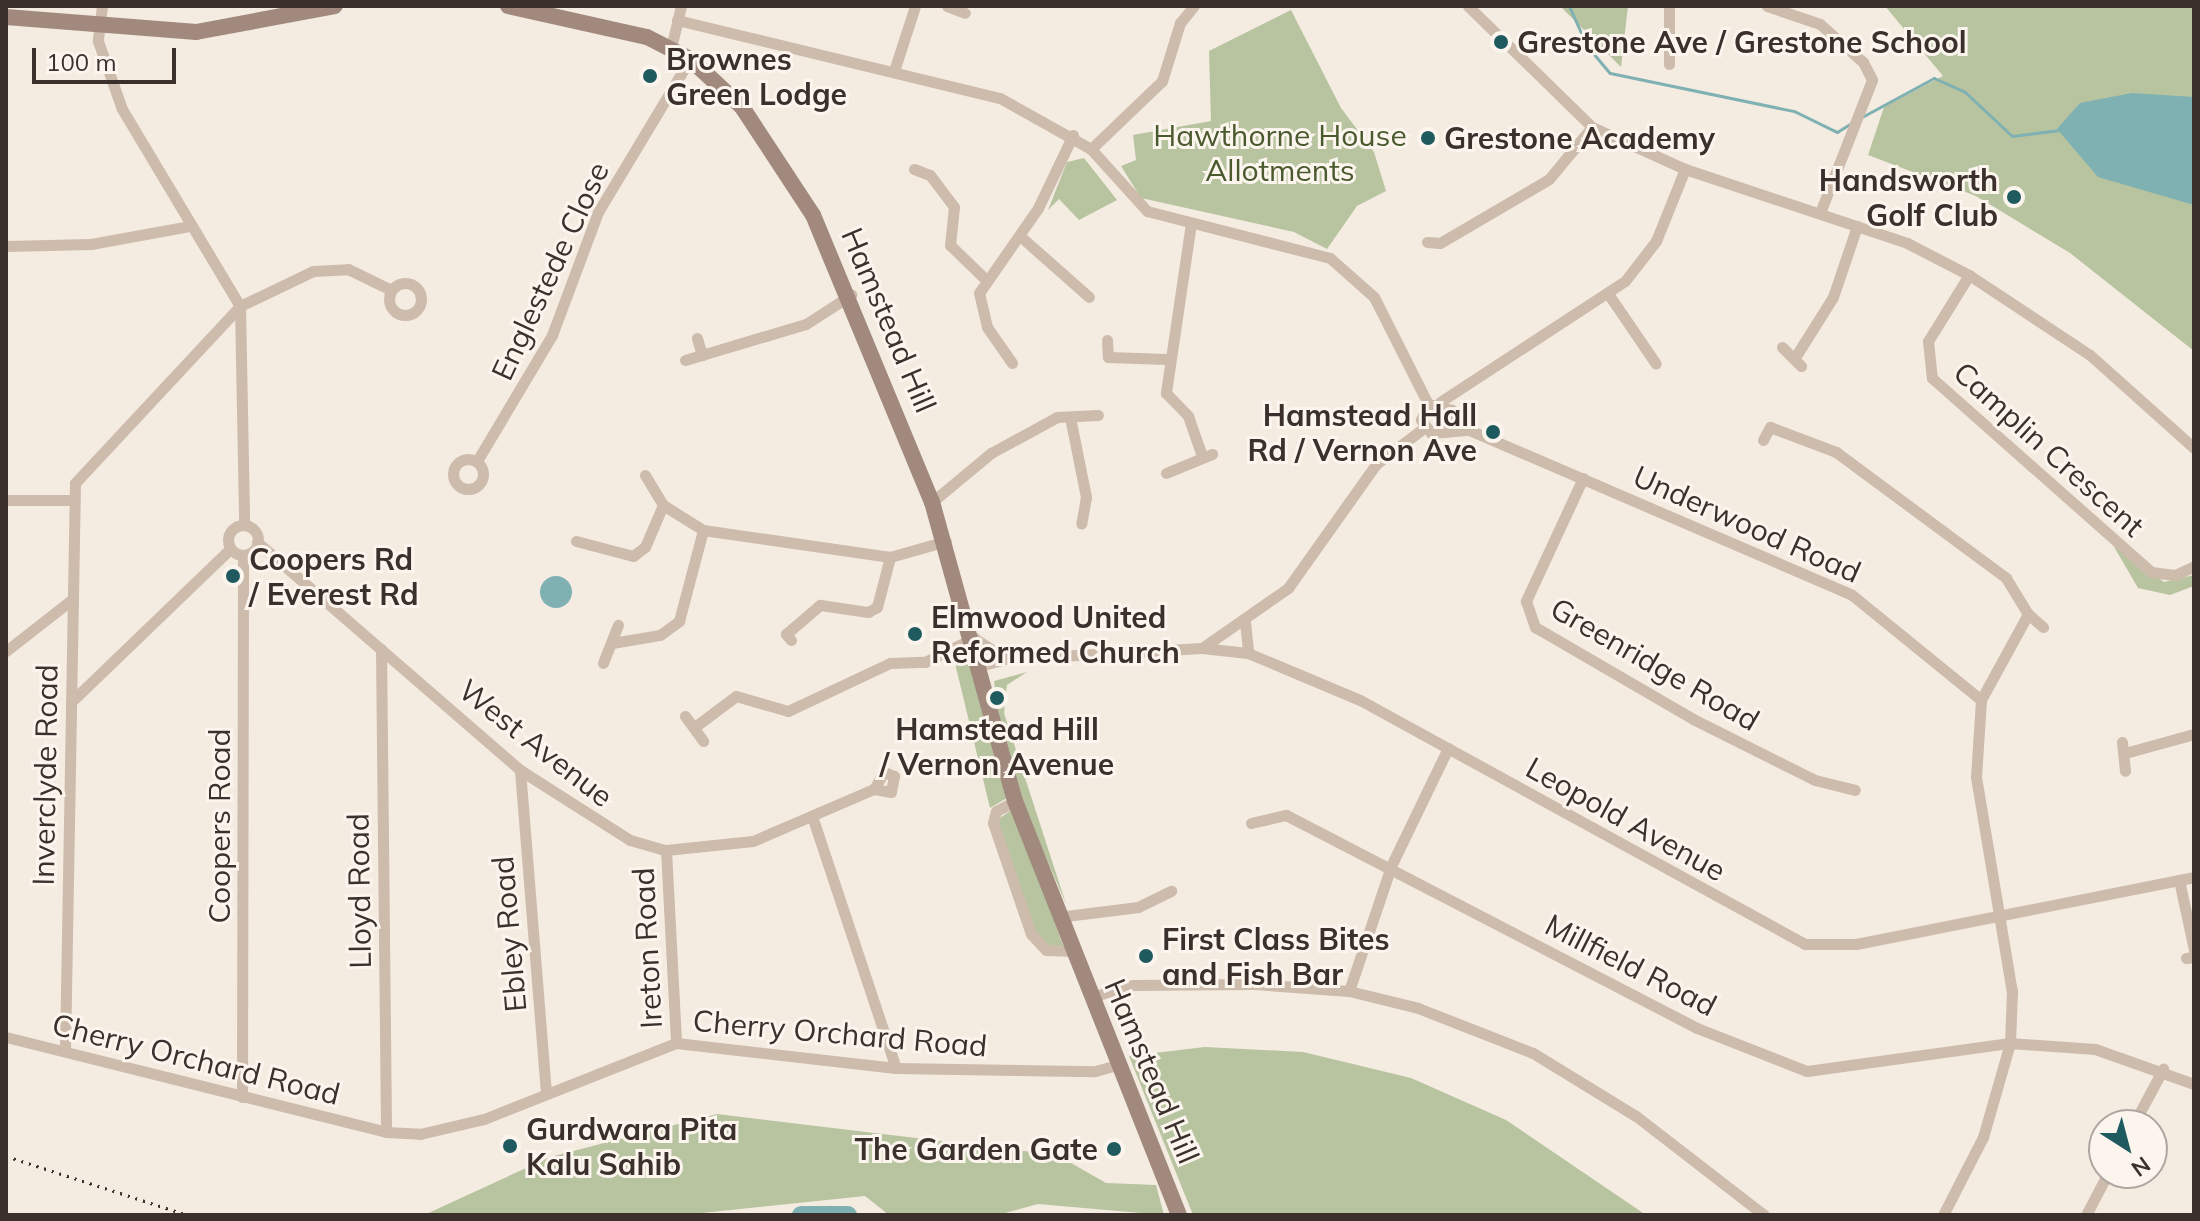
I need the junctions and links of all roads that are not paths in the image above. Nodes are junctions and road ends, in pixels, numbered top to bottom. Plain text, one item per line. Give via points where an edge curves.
1 (102, 6) edge
2 (330, 6) edge
3 (508, 6) edge
4 (681, 6) edge
5 (915, 6) edge
6 (947, 6) edge
7 (1194, 6) edge
8 (1468, 6) edge
9 (1669, 6) edge
10 (1767, 6) edge
11 (965, 13) dead end
12 (6, 17) edge
13 (677, 20) junction
14 (100, 26) junction
15 (671, 48) junction
16 (690, 59) junction
17 (1668, 64) dead end
18 (895, 68) junction
19 (1592, 127) junction
20 (1073, 135) junction
21 (1091, 149) junction
22 (914, 169) dead end
23 (1685, 169) junction
24 (1820, 213) junction
25 (1191, 223) junction
26 (190, 226) junction
27 (1857, 226) junction
28 (1020, 236) junction
29 (1427, 242) dead end
30 (6, 246) edge
31 (1969, 275) junction
32 (983, 277) junction
33 (391, 290) dead end
34 (1086, 290) dead end
35 (852, 295) junction
36 (1609, 295) junction
37 (240, 306) junction
38 (221, 327) junction
39 (243, 338) junction
40 (697, 338) dead end
41 (1107, 340) dead end
42 (1782, 347) dead end
43 (1000, 351) junction
44 (702, 355) junction
45 (1166, 359) junction
46 (685, 360) dead end
47 (989, 362) dead end
48 (1012, 363) dead end
49 (1656, 364) dead end
50 (1462, 391) junction
51 (1434, 403) junction
52 (1098, 415) dead end
53 (1070, 417) junction
54 (1451, 423) junction
55 (1424, 428) junction
56 (1763, 440) dead end
57 (2194, 448) edge
58 (477, 461) dead end
59 (1166, 473) dead end
60 (645, 475) dead end
61 (1583, 478) junction
62 (6, 500) edge
63 (71, 500) junction
64 (932, 502) junction
65 (663, 505) junction
66 (244, 523) junction
67 (1081, 524) dead end
68 (703, 530) junction
69 (576, 541) dead end
70 (946, 541) junction
71 (257, 542) junction
72 (230, 549) junction
73 (243, 557) junction
74 (890, 557) junction
75 (2194, 566) edge
76 (70, 601) junction
77 (2028, 614) junction
78 (1245, 622) junction
79 (618, 625) dead end
80 (2043, 627) dead end
81 (974, 638) junction
82 (791, 640) dead end
83 (612, 643) junction
84 (1202, 648) junction
85 (381, 649) junction
86 (6, 651) edge
87 (1248, 653) junction
88 (1006, 659) junction
89 (603, 663) dead end
90 (982, 665) junction
91 (1981, 700) junction
92 (71, 702) junction
93 (685, 716) dead end
94 (696, 726) junction
95 (2194, 734) edge
96 (703, 741) dead end
97 (1448, 748) junction
98 (520, 770) junction
99 (2125, 771) dead end
100 (874, 789) dead end
101 (1855, 790) dead end
102 (1015, 801) junction
103 (813, 819) junction
104 (1251, 823) dead end
105 (666, 850) junction
106 (1391, 866) junction
107 (2194, 877) edge
108 (2179, 880) junction
109 (1171, 891) dead end
110 (1996, 913) junction
111 (1058, 917) junction
112 (1070, 951) junction
113 (2191, 955) edge
114 (1349, 991) junction
115 (1091, 997) junction
116 (6, 1037) edge
117 (676, 1043) junction
118 (2010, 1043) junction
119 (65, 1050) junction
120 (1121, 1064) junction
121 (896, 1068) junction
122 (2163, 1069) junction
123 (2194, 1084) edge
124 (546, 1094) junction
125 (242, 1097) junction
126 (2142, 1109) edge
127 (386, 1132) junction
128 (2100, 1189) edge
129 (1179, 1215) edge
130 (1764, 1215) edge
131 (1943, 1215) edge
132 (2086, 1215) edge

1 - 14 street
2 - 14 main road via 196,32
3 - 15 main road, Hamstead Hill
4 - 13 street
5 - 18 street
6 - 11 street
7 - 21 street via 1180,23 1162,81
8 - 19 street
9 - 17 street
10 - 24 street via 1820,24 1863,62 1872,80
12 - 14 main road
13 - 15 street
13 - 18 street
14 - 26 street via 122,109
15 - 16 main road, Hamstead Hill
16 - 35 main road, Hamstead Hill via 742,107 777,155
16 - 58 street, Englestede Close via 598,212 552,335
18 - 20 street via 1000,98
19 - 23 street
19 - 29 street via 1549,179 1440,243
20 - 21 street
20 - 28 street
21 - 25 street via 1135,202
22 - 32 street via 930,175 954,207 950,245
23 - 24 street
23 - 36 street via 1656,241
24 - 27 street
25 - 45 street
25 - 51 street via 1345,268 1374,297
26 - 30 street via 91,244
26 - 37 street
27 - 31 street
27 - 42 street via 1833,297 1798,363
28 - 32 street
28 - 34 street
31 - 57 street via 2090,355
31 - 75 street, Camplin Crescent via 1928,341 1926,370 2151,572 2175,575
32 - 43 street via 979,310
33 - 37 street via 363,273 323,270
35 - 44 street via 806,324
35 - 64 main road, Hamstead Hill
36 - 49 street
36 - 50 street
37 - 38 street
37 - 39 street
38 - 39 street
38 - 63 street via 83,472
39 - 66 street
40 - 44 street
41 - 45 street via 1108,357
43 - 47 street
43 - 48 street
44 - 46 street
45 - 59 street via 1166,393 1188,416 1207,455
50 - 51 street
50 - 54 street
51 - 54 street
51 - 55 street
52 - 53 street
53 - 64 street via 991,453
53 - 67 street via 1086,497
54 - 55 street
54 - 61 street, Underwood Road
55 - 78 street via 1389,450 1288,588
56 - 77 street via 1770,427 1797,436 1877,479 2006,578
60 - 65 street
61 - 91 street, Underwood Road via 1852,595
61 - 101 street, Greenridge Road via 1526,601 1535,627 1693,719 1815,780
62 - 63 street
63 - 76 street, Inverclyde Road
64 - 70 main road, Hamstead Hill
65 - 68 street
65 - 69 street via 645,547 633,556
66 - 71 street
66 - 72 street via 232,533
68 - 74 street
68 - 83 street via 679,621 660,635
70 - 74 street
70 - 81 main road, Hamstead Hill
71 - 73 street
71 - 85 street, West Avenue
72 - 73 street
72 - 92 street
73 - 125 street, Coopers Road
74 - 82 street via 877,607 868,612 820,605 786,634
76 - 86 street
76 - 92 street, Inverclyde Road
77 - 80 street
77 - 91 street
78 - 84 street
78 - 87 street
79 - 83 street
81 - 88 street
81 - 90 main road, Hamstead Hill
81 - 94 street via 925,662 890,663 788,711 736,696
83 - 89 street
84 - 87 street, Leopold Avenue
84 - 88 street via 1079,660
85 - 98 street, West Avenue
85 - 127 street, Lloyd Road
87 - 97 street, Leopold Avenue via 1360,700
88 - 90 street
90 - 102 main road, Hamstead Hill
91 - 110 street via 1976,777
92 - 119 street, Inverclyde Road
93 - 94 street
94 - 96 street
95 - 99 street via 2124,748
97 - 106 street
97 - 110 street, Leopold Avenue via 1805,944 1856,944
98 - 105 street, West Avenue via 583,816
98 - 124 street, Ebley Road
100 - 103 street, West Avenue
102 - 111 main road, Hamstead Hill
102 - 112 street via 996,811 993,823 1031,934 1046,950
103 - 105 street, West Avenue via 753,841
103 - 121 street
104 - 106 street, Millfield Road via 1286,815
105 - 117 street, Ireton Road
106 - 114 street
106 - 118 street, Millfield Road via 1697,1028 1807,1071
107 - 108 street, Leopold Avenue
108 - 110 street, Leopold Avenue
108 - 113 street
109 - 111 street via 1138,907
110 - 118 street via 2012,991
111 - 112 main road, Hamstead Hill
112 - 115 main road, Hamstead Hill
114 - 115 street via 1133,985
114 - 130 street via 1418,1008 1533,1053 1636,1116
115 - 120 main road, Hamstead Hill
116 - 119 street, Cherry Orchard Road
117 - 121 street, Cherry Orchard Road
117 - 124 street, Cherry Orchard Road
118 - 122 street, Millfield Road via 2095,1049
118 - 131 street via 1988,1126
119 - 125 street, Cherry Orchard Road
120 - 121 street, Cherry Orchard Road via 1095,1071
120 - 129 main road, Hamstead Hill
122 - 123 street, Millfield Road
122 - 126 street
124 - 127 street, Cherry Orchard Road via 431,1133
125 - 127 street, Cherry Orchard Road
128 - 132 street

